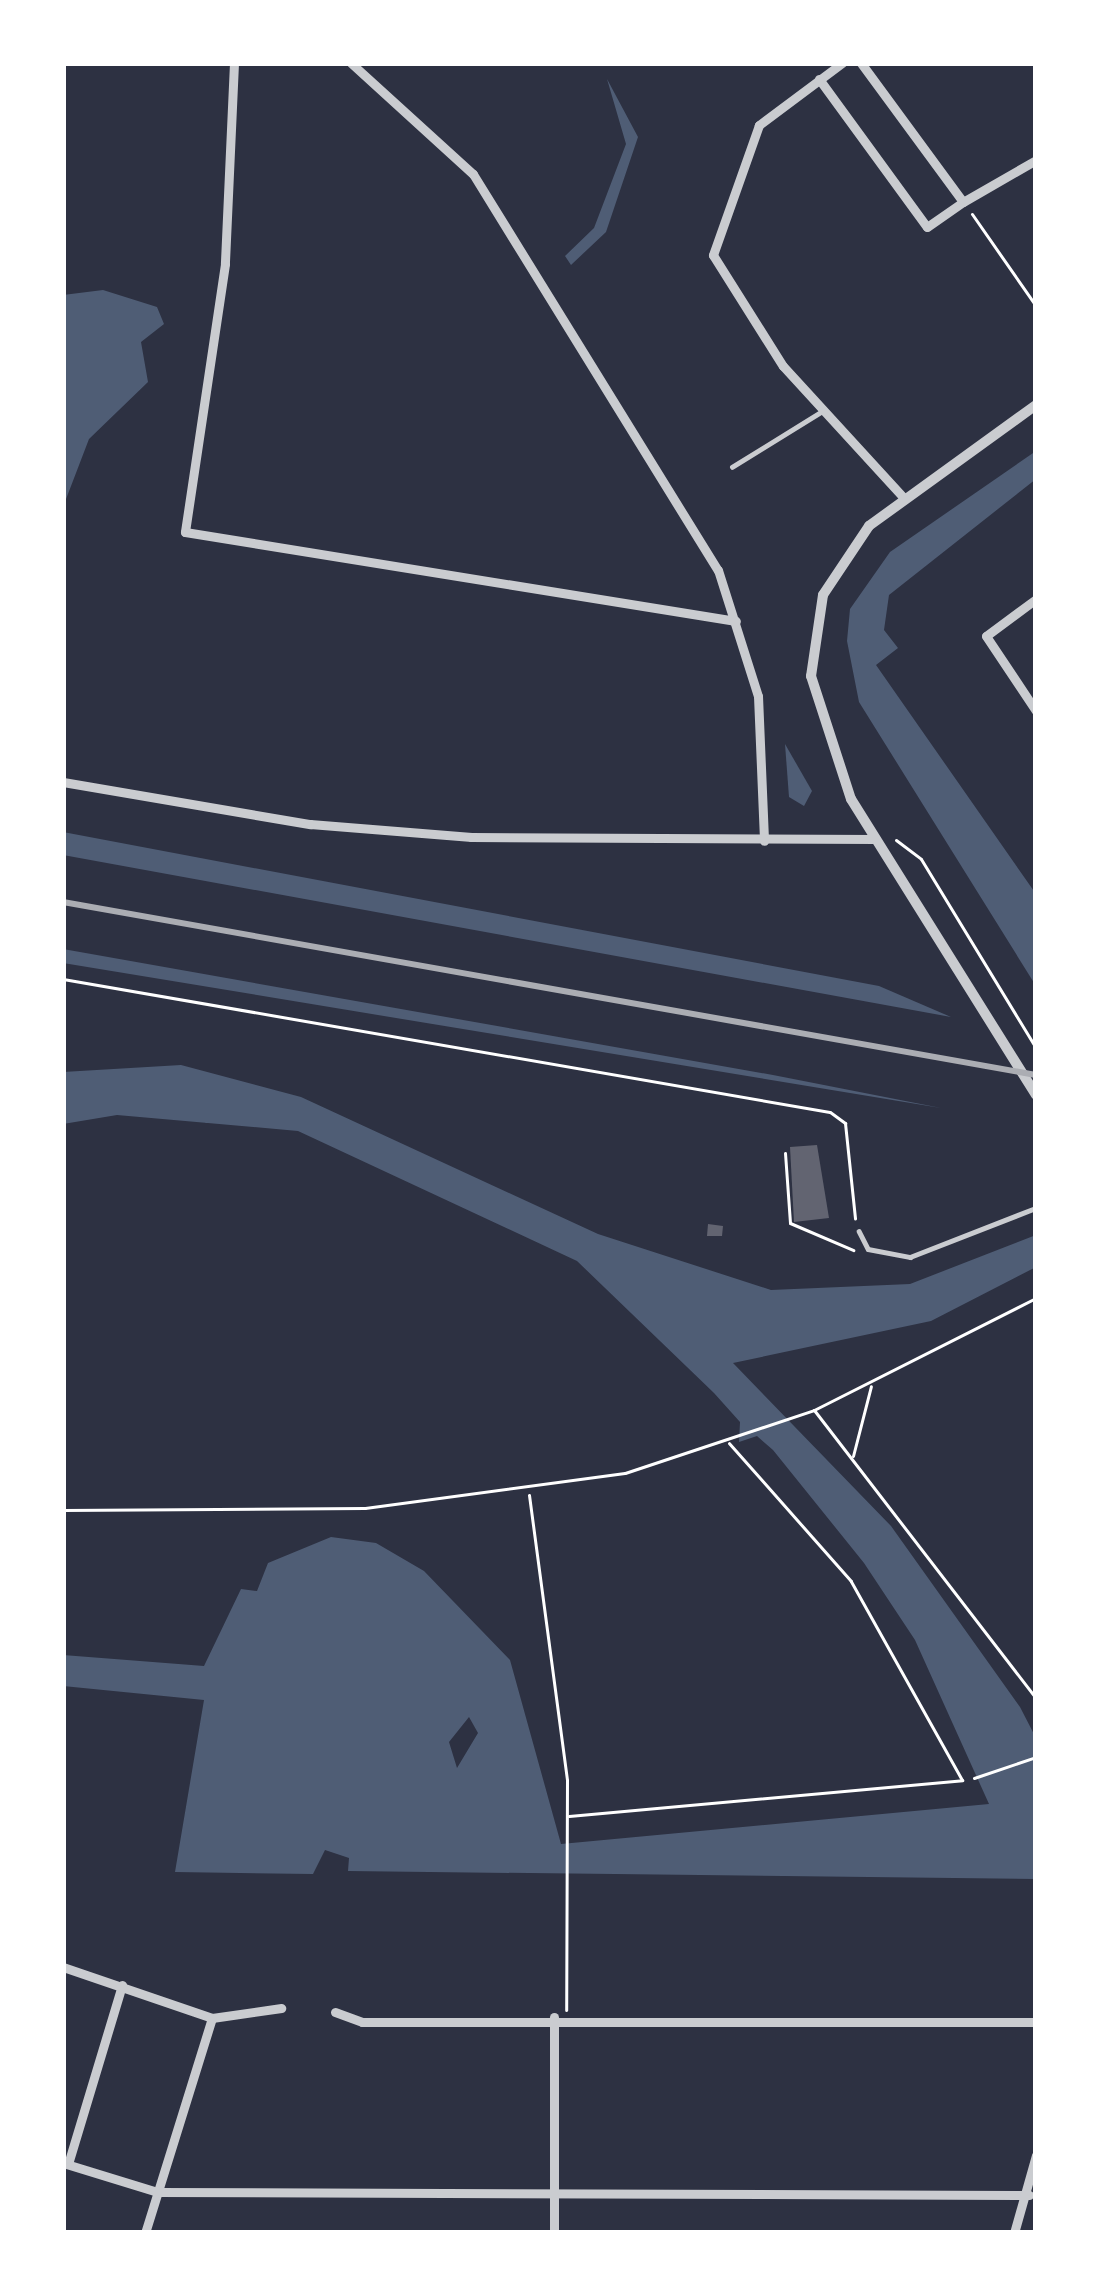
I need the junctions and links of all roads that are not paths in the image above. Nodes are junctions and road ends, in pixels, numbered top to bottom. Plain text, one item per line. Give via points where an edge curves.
1 (234, 63) edge
2 (351, 63) edge
3 (842, 63) edge
4 (861, 63) edge
5 (819, 79) junction
6 (1036, 160) edge
7 (965, 205) junction
8 (1036, 405) edge
9 (824, 410) junction
10 (732, 467) dead end
11 (905, 499) junction
12 (1036, 599) edge
13 (736, 621) junction
14 (1036, 710) edge
15 (63, 782) edge
16 (876, 839) junction
17 (764, 841) junction
18 (1036, 1095) edge
19 (1036, 1208) edge
20 (859, 1231) road end
21 (63, 1967) edge
22 (122, 1985) junction
23 (281, 2008) dead end
24 (335, 2012) dead end
25 (560, 2017) junction
26 (212, 2018) junction
27 (1036, 2023) edge
28 (1036, 2156) edge
29 (65, 2163) edge
30 (158, 2192) junction
31 (554, 2192) junction
32 (1029, 2195) junction
33 (145, 2233) edge
34 (554, 2233) edge
35 (1014, 2233) edge

1 - 13 street via 225,265 185,532
2 - 13 street via 473,174 718,570
3 - 5 street
4 - 7 street
5 - 7 street via 927,226
5 - 9 street via 759,125 713,255
6 - 7 street
8 - 11 street
9 - 10 lane
9 - 11 street
11 - 16 street via 837,567 814,622 821,731
12 - 14 street via 986,636
13 - 17 street via 758,696
15 - 17 street via 352,828
16 - 17 street
16 - 18 street
19 - 20 lane via 951,1247 890,1258
21 - 22 street
22 - 26 street
22 - 29 street
23 - 26 street
24 - 25 street via 362,2022
25 - 27 street
25 - 31 street
26 - 30 street
28 - 32 street
29 - 30 street
30 - 31 street
30 - 33 street
31 - 32 street
31 - 34 street
32 - 35 street

